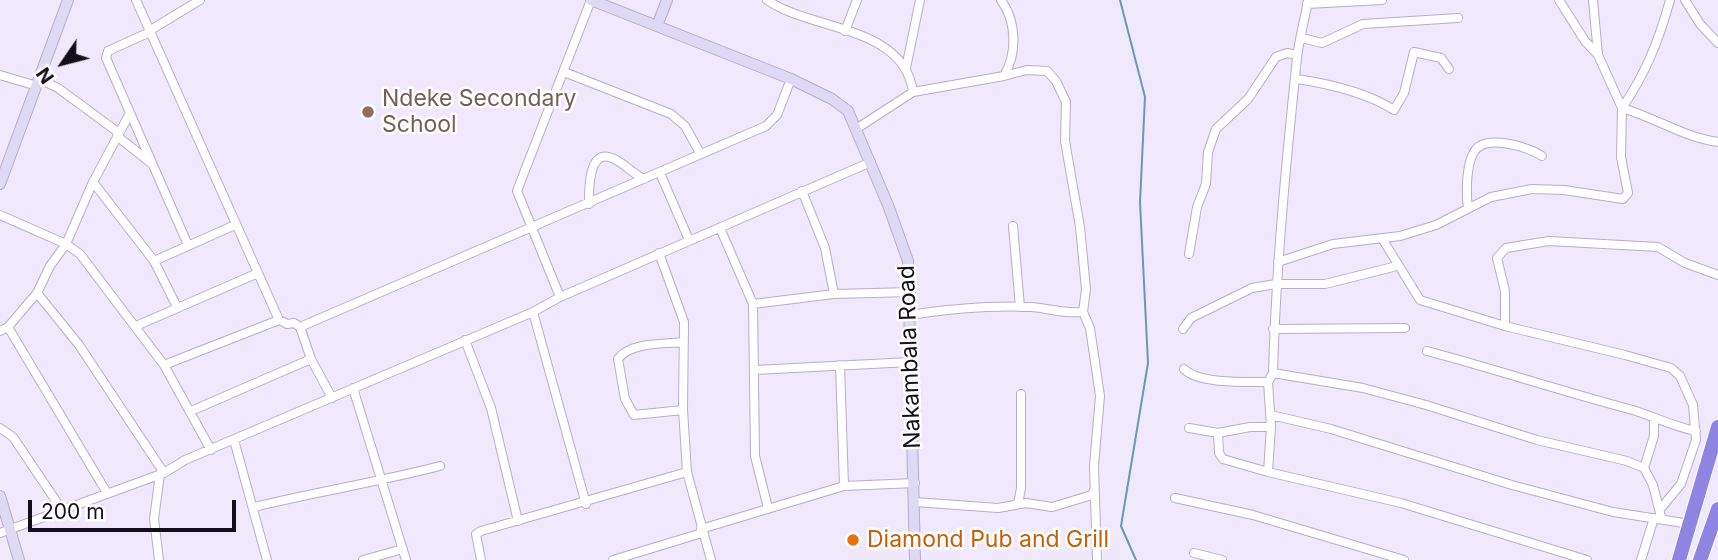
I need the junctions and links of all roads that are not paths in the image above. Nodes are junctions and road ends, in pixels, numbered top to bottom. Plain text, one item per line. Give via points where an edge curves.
1 (68, 0) edge
2 (136, 0) edge
3 (200, 0) edge
4 (591, 0) edge
5 (667, 0) edge
6 (767, 0) edge
7 (857, 0) edge
8 (920, 0) edge
9 (1001, 0) edge
10 (1382, 0) edge
11 (1559, 0) edge
12 (1593, 0) edge
13 (1670, 0) edge
14 (1685, 0) edge
15 (1308, 2) edge
16 (1458, 18) dead end
17 (657, 26) junction
18 (150, 31) junction
19 (845, 31) junction
20 (1302, 38) junction
21 (1718, 43) edge
22 (1297, 55) junction
23 (1598, 55) junction
24 (906, 68) junction
25 (1449, 69) dead end
26 (564, 72) junction
27 (0, 75) edge
28 (1004, 76) junction
29 (791, 79) junction
30 (1297, 79) junction
31 (38, 82) junction
32 (913, 92) junction
33 (1622, 108) junction
34 (130, 113) junction
35 (856, 129) junction
36 (118, 134) junction
37 (1718, 142) edge
38 (700, 153) junction
39 (1542, 156) dead end
40 (871, 162) junction
41 (153, 165) junction
42 (660, 173) junction
43 (644, 179) junction
44 (93, 182) junction
45 (0, 184) edge
46 (802, 191) junction
47 (589, 204) junction
48 (1468, 208) junction
49 (0, 215) edge
50 (235, 225) junction
51 (532, 226) junction
52 (1013, 226) dead end
53 (720, 228) junction
54 (689, 240) junction
55 (1383, 240) junction
56 (66, 244) junction
57 (188, 245) junction
58 (659, 253) junction
59 (1189, 254) dead end
60 (154, 261) junction
61 (1278, 262) junction
62 (1393, 267) dead end
63 (258, 273) junction
64 (1718, 275) edge
65 (1276, 284) junction
66 (911, 292) junction
67 (37, 293) junction
68 (834, 294) junction
69 (560, 297) junction
70 (753, 303) junction
71 (177, 307) junction
72 (1020, 307) junction
73 (533, 312) junction
74 (1083, 312) junction
75 (910, 314) junction
76 (279, 320) junction
77 (136, 326) junction
78 (1505, 326) junction
79 (300, 327) junction
80 (1405, 328) dead end
81 (4, 329) edge
82 (1183, 329) dead end
83 (1273, 330) junction
84 (465, 340) junction
85 (684, 342) junction
86 (1427, 351) dead end
87 (311, 359) junction
88 (910, 362) junction
89 (164, 365) junction
90 (840, 365) junction
91 (1184, 369) dead end
92 (755, 370) junction
93 (1273, 373) junction
94 (1268, 382) junction
95 (353, 388) junction
96 (1021, 394) dead end
97 (332, 398) junction
98 (683, 410) junction
99 (191, 411) junction
100 (1271, 415) junction
101 (1654, 418) junction
102 (1271, 427) junction
103 (1718, 427) edge
104 (0, 428) edge
105 (1189, 428) dead end
106 (1696, 431) junction
107 (1218, 433) junction
108 (234, 440) junction
109 (211, 450) junction
110 (440, 466) dead end
111 (1644, 468) junction
112 (687, 472) junction
113 (1268, 472) junction
114 (162, 474) junction
115 (382, 482) junction
116 (915, 483) junction
117 (844, 486) junction
118 (1094, 491) junction
119 (107, 493) junction
120 (0, 496) edge
121 (1175, 498) dead end
122 (915, 502) junction
123 (586, 504) junction
124 (1018, 504) junction
125 (254, 507) junction
126 (768, 508) junction
127 (1718, 509) edge
128 (62, 510) junction
129 (1658, 515) junction
130 (518, 521) junction
131 (1691, 524) junction
132 (5, 531) edge
133 (702, 531) junction
134 (403, 549) junction
135 (1194, 553) dead end
136 (19, 560) edge
137 (159, 560) edge
138 (267, 560) edge
139 (363, 560) edge
140 (406, 560) edge
141 (481, 560) edge
142 (613, 560) edge
143 (710, 560) edge
144 (915, 560) edge
145 (1097, 560) edge
146 (1222, 560) edge
147 (1404, 560) edge
148 (1587, 560) edge
149 (1641, 560) edge
150 (1679, 560) edge
151 (1700, 560) edge

1 - 31 main road
2 - 18 street
3 - 18 street
4 - 17 main road, Nakambala Road
4 - 26 street
5 - 17 main road
6 - 19 street
7 - 19 street
8 - 24 street
9 - 28 street via 1014,40 1013,57
10 - 15 street
11 - 23 street
12 - 23 street
13 - 33 street via 1658,45
14 - 21 street
15 - 20 street
16 - 20 street via 1363,24 1322,43
17 - 29 main road, Nakambala Road
18 - 34 street via 106,54
18 - 50 street
19 - 24 street via 889,50
20 - 22 street
22 - 30 street
22 - 59 street via 1276,57 1248,99 1216,129
23 - 33 street
24 - 32 street
25 - 30 street via 1441,58 1414,52 1404,93 1394,110 1341,88
26 - 38 street via 679,119
26 - 51 street via 517,191
27 - 31 street
28 - 32 street
28 - 74 street via 1047,71 1066,102 1065,141 1086,289
29 - 35 main road, Nakambala Road via 841,104
29 - 38 street via 773,121
30 - 61 street via 1286,150 1287,186
31 - 36 street via 58,88
31 - 45 main road
32 - 35 street
33 - 37 street via 1687,136
33 - 48 street via 1620,157 1627,197 1623,200 1532,189 1491,197
34 - 36 street
34 - 41 street
35 - 40 main road, Nakambala Road
36 - 41 street
36 - 44 street
38 - 42 street
39 - 48 street via 1517,145 1491,143 1477,148 1469,173
40 - 46 street
40 - 66 main road, Nakambala Road via 900,234
41 - 57 street
42 - 43 street
42 - 54 street
43 - 47 street
43 - 47 street via 606,157 592,168
44 - 56 street
44 - 60 street
46 - 53 street
46 - 68 street via 825,248
47 - 51 street
48 - 55 street via 1436,225
49 - 56 street
50 - 57 street
50 - 63 street
51 - 69 street
51 - 79 street
52 - 72 street
53 - 54 street
53 - 70 street
54 - 58 street
55 - 61 street via 1333,244
55 - 78 street via 1420,300
56 - 67 street
56 - 77 street via 80,254
57 - 60 street
58 - 69 street
58 - 85 street via 684,322
60 - 71 street
61 - 65 street
62 - 65 street via 1325,284
63 - 71 street
63 - 76 street
64 - 78 street via 1658,247 1549,241 1506,248 1497,258 1505,291
65 - 82 street via 1252,288 1191,318
65 - 83 street
66 - 68 street
66 - 75 main road, Nakambala Road
67 - 81 street
67 - 114 street via 79,345
68 - 70 street
69 - 73 street
70 - 92 street
71 - 77 street
72 - 74 street via 1061,314
72 - 75 street
73 - 84 street
73 - 123 street
74 - 118 street via 1090,328 1100,396
75 - 88 main road, Nakambala Road
76 - 79 street
76 - 89 street
77 - 89 street
78 - 106 street via 1671,368 1680,376 1693,405
79 - 87 street
80 - 83 street
81 - 119 street
83 - 93 street
84 - 95 street
84 - 130 street via 491,408
85 - 98 street
85 - 98 street via 644,346 618,359 625,399 634,415
86 - 101 street
87 - 97 street
87 - 99 street
88 - 90 street
88 - 116 main road, Nakambala Road
89 - 99 street
90 - 92 street
90 - 117 street
91 - 94 street via 1216,380
92 - 126 street via 755,456
93 - 94 street
93 - 111 street via 1363,388
94 - 100 street
95 - 97 street
95 - 115 street
96 - 124 street
97 - 108 street
98 - 112 street
99 - 109 street
100 - 102 street
100 - 129 street via 1614,512
101 - 106 street
101 - 111 street via 1652,446
102 - 107 street
102 - 113 street
103 - 131 highway
104 - 128 street via 13,437
105 - 107 street
106 - 129 street via 1681,484
107 - 113 street via 1220,457
108 - 109 street
108 - 125 street
109 - 114 street
110 - 115 street
111 - 129 street
112 - 123 street
112 - 133 street
113 - 148 street via 1401,503
114 - 119 street
114 - 137 street via 154,519
115 - 125 street
115 - 134 street
116 - 117 street
116 - 122 main road, Nakambala Road
117 - 126 street
118 - 124 street via 1052,507
118 - 145 street
119 - 128 street
120 - 132 main road
121 - 147 street via 1252,515
122 - 124 street via 998,508
122 - 144 main road, Nakambala Road
123 - 130 street
125 - 138 street
126 - 133 street
127 - 151 highway
128 - 132 street
129 - 131 street
129 - 149 street
130 - 141 street via 476,534
131 - 150 highway
132 - 136 main road
133 - 142 street
133 - 143 street
134 - 139 street
134 - 140 street
135 - 146 street

